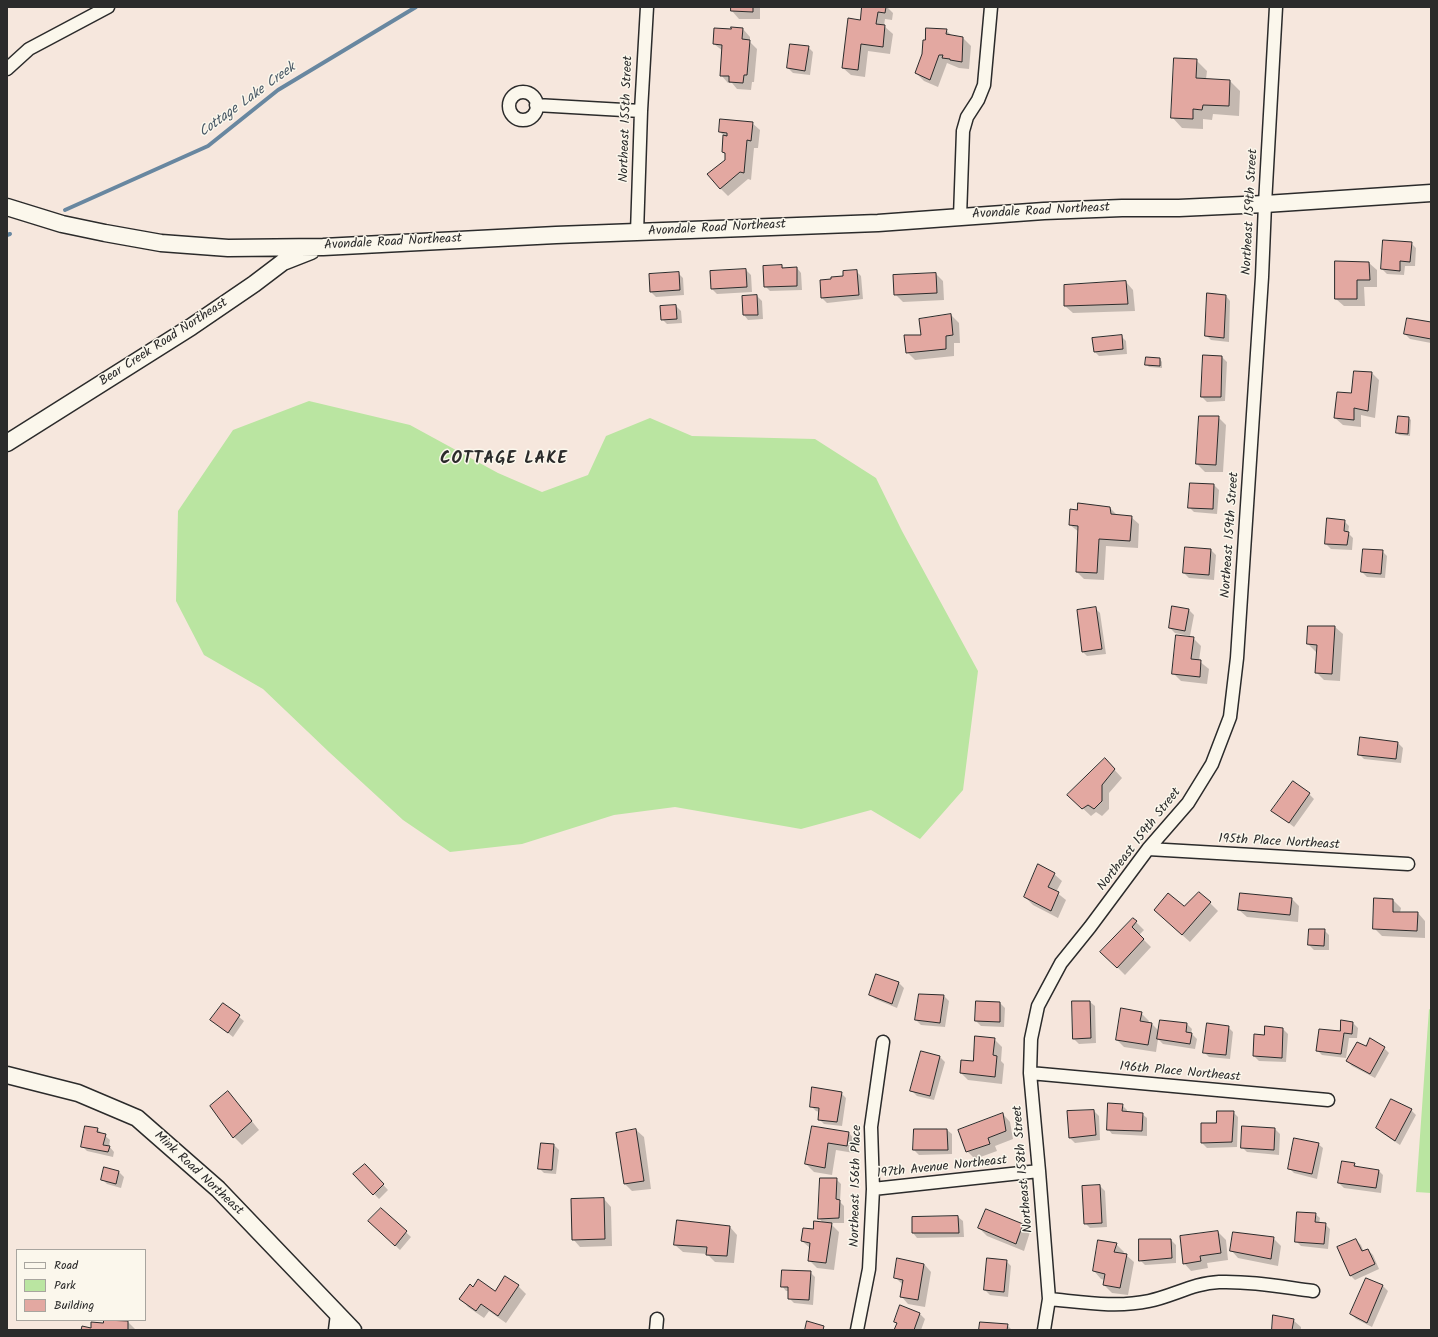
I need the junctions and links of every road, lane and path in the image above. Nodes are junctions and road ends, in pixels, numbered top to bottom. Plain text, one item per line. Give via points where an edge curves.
1 (108, 7) edge
2 (647, 7) edge
3 (991, 7) edge
4 (1276, 7) edge
5 (7, 69) edge
6 (536, 105) dead end
7 (641, 110) junction
8 (1431, 192) edge
9 (1265, 204) junction
10 (7, 207) edge
11 (960, 217) junction
12 (637, 233) junction
13 (323, 247) junction
14 (7, 443) edge
15 (1148, 849) junction
16 (1408, 864) dead end
17 (1038, 1006) joint
18 (883, 1042) dead end
19 (1030, 1073) junction
20 (7, 1075) edge
21 (1328, 1100) dead end
22 (1039, 1171) junction
23 (872, 1189) junction
24 (1313, 1291) dead end
25 (1048, 1299) junction
26 (337, 1314) junction
27 (335, 1330) edge
28 (353, 1330) edge
29 (857, 1330) edge
30 (1044, 1330) edge

1 - 5 street via 29,49
2 - 7 street, Northeast 155th Street
3 - 11 street via 984,85 967,117 963,131
4 - 9 street, Northeast 159th Street
6 - 7 street
7 - 12 street, Northeast 155th Street
8 - 9 main road, Avondale Road Northeast
9 - 11 main road, Avondale Road Northeast via 1044,211
9 - 15 street, Northeast 159th Street via 1238,658 1230,718 1212,764 1188,803
10 - 13 main road, Avondale Road Northeast via 62,224 161,243 228,248
11 - 12 main road, Avondale Road Northeast
12 - 13 main road, Avondale Road Northeast
13 - 14 main road, Bear Creek Road Northeast via 283,262 191,327
15 - 16 street, 195th Place Northeast
15 - 17 street, Northeast 159th Street via 1061,963
17 - 19 street, Northeast 158th Street via 1031,1039
18 - 23 street, Northeast 156th Place via 871,1127
19 - 21 street, 196th Place Northeast
19 - 22 street, Northeast 158th Street
20 - 26 main road, Mink Road Northeast via 78,1093 137,1118 218,1189
22 - 23 street, 197th Avenue Northeast
22 - 25 street, Northeast 158th Street
23 - 29 street, Northeast 156th Place via 869,1270
24 - 25 street via 1261,1284 1219,1282 1192,1287 1137,1304 1114,1305
25 - 30 street, Northeast 158th Street
26 - 27 street
26 - 28 main road, Mink Road Northeast

